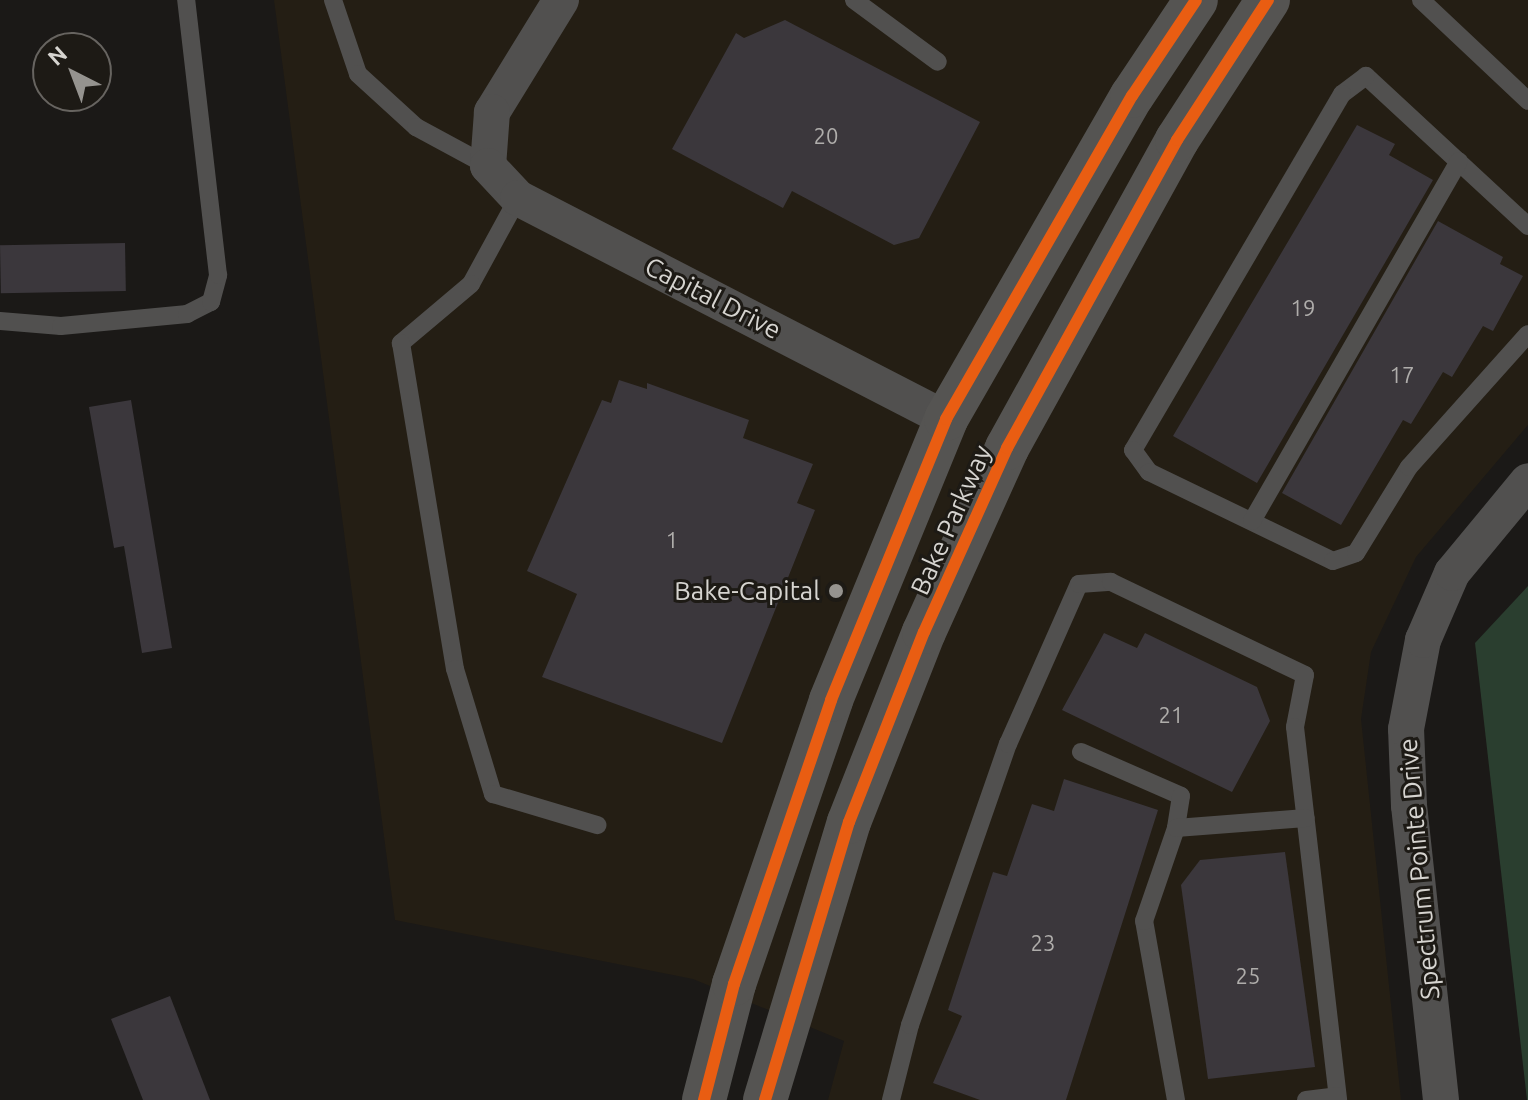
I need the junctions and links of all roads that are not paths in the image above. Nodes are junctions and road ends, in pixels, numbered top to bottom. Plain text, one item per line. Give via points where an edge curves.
1 (186, 0) edge
2 (333, 0) edge
3 (561, 0) edge
4 (854, 0) edge
5 (1196, 0) edge
6 (1268, 0) edge
7 (1421, 0) edge
8 (938, 62) dead end
9 (1528, 101) edge
10 (1459, 161) junction
11 (488, 166) junction
12 (518, 198) junction
13 (1528, 226) edge
14 (0, 321) edge
15 (1528, 334) edge
16 (946, 419) junction
17 (1528, 481) edge
18 (1252, 521) junction
19 (1081, 752) dead end
20 (1306, 818) junction
21 (597, 825) dead end
22 (1176, 828) junction
23 (1337, 1098) edge
24 (704, 1100) edge
25 (765, 1100) edge
26 (891, 1100) edge
27 (1176, 1100) edge
28 (1306, 1100) edge
29 (1441, 1100) edge

1 - 14 lane via 218,275 211,302 187,314 61,326
2 - 11 lane via 358,74 416,127
3 - 11 street via 492,112
4 - 8 lane
5 - 16 main road, Bake Parkway via 1132,96
6 - 25 main road, Bake Parkway via 1177,140 1089,291 1007,448 924,632 849,822
7 - 9 lane
10 - 13 lane
10 - 18 lane
10 - 18 lane via 1366,76 1342,94 1133,450 1149,472
11 - 12 street, Capital Drive
12 - 16 street, Capital Drive
12 - 21 lane via 471,284 401,343 455,669 493,794
15 - 18 lane via 1409,467 1356,553 1333,561
16 - 24 main road, Bake Parkway via 831,700 734,984
17 - 29 street, Spectrum Pointe Drive via 1452,573 1423,640 1406,729 1409,806
19 - 22 lane via 1181,796
20 - 22 lane
20 - 23 lane
20 - 26 lane via 1295,727 1305,675 1111,582 1079,584 1008,744 910,1025
22 - 27 lane via 1144,921
23 - 28 lane

